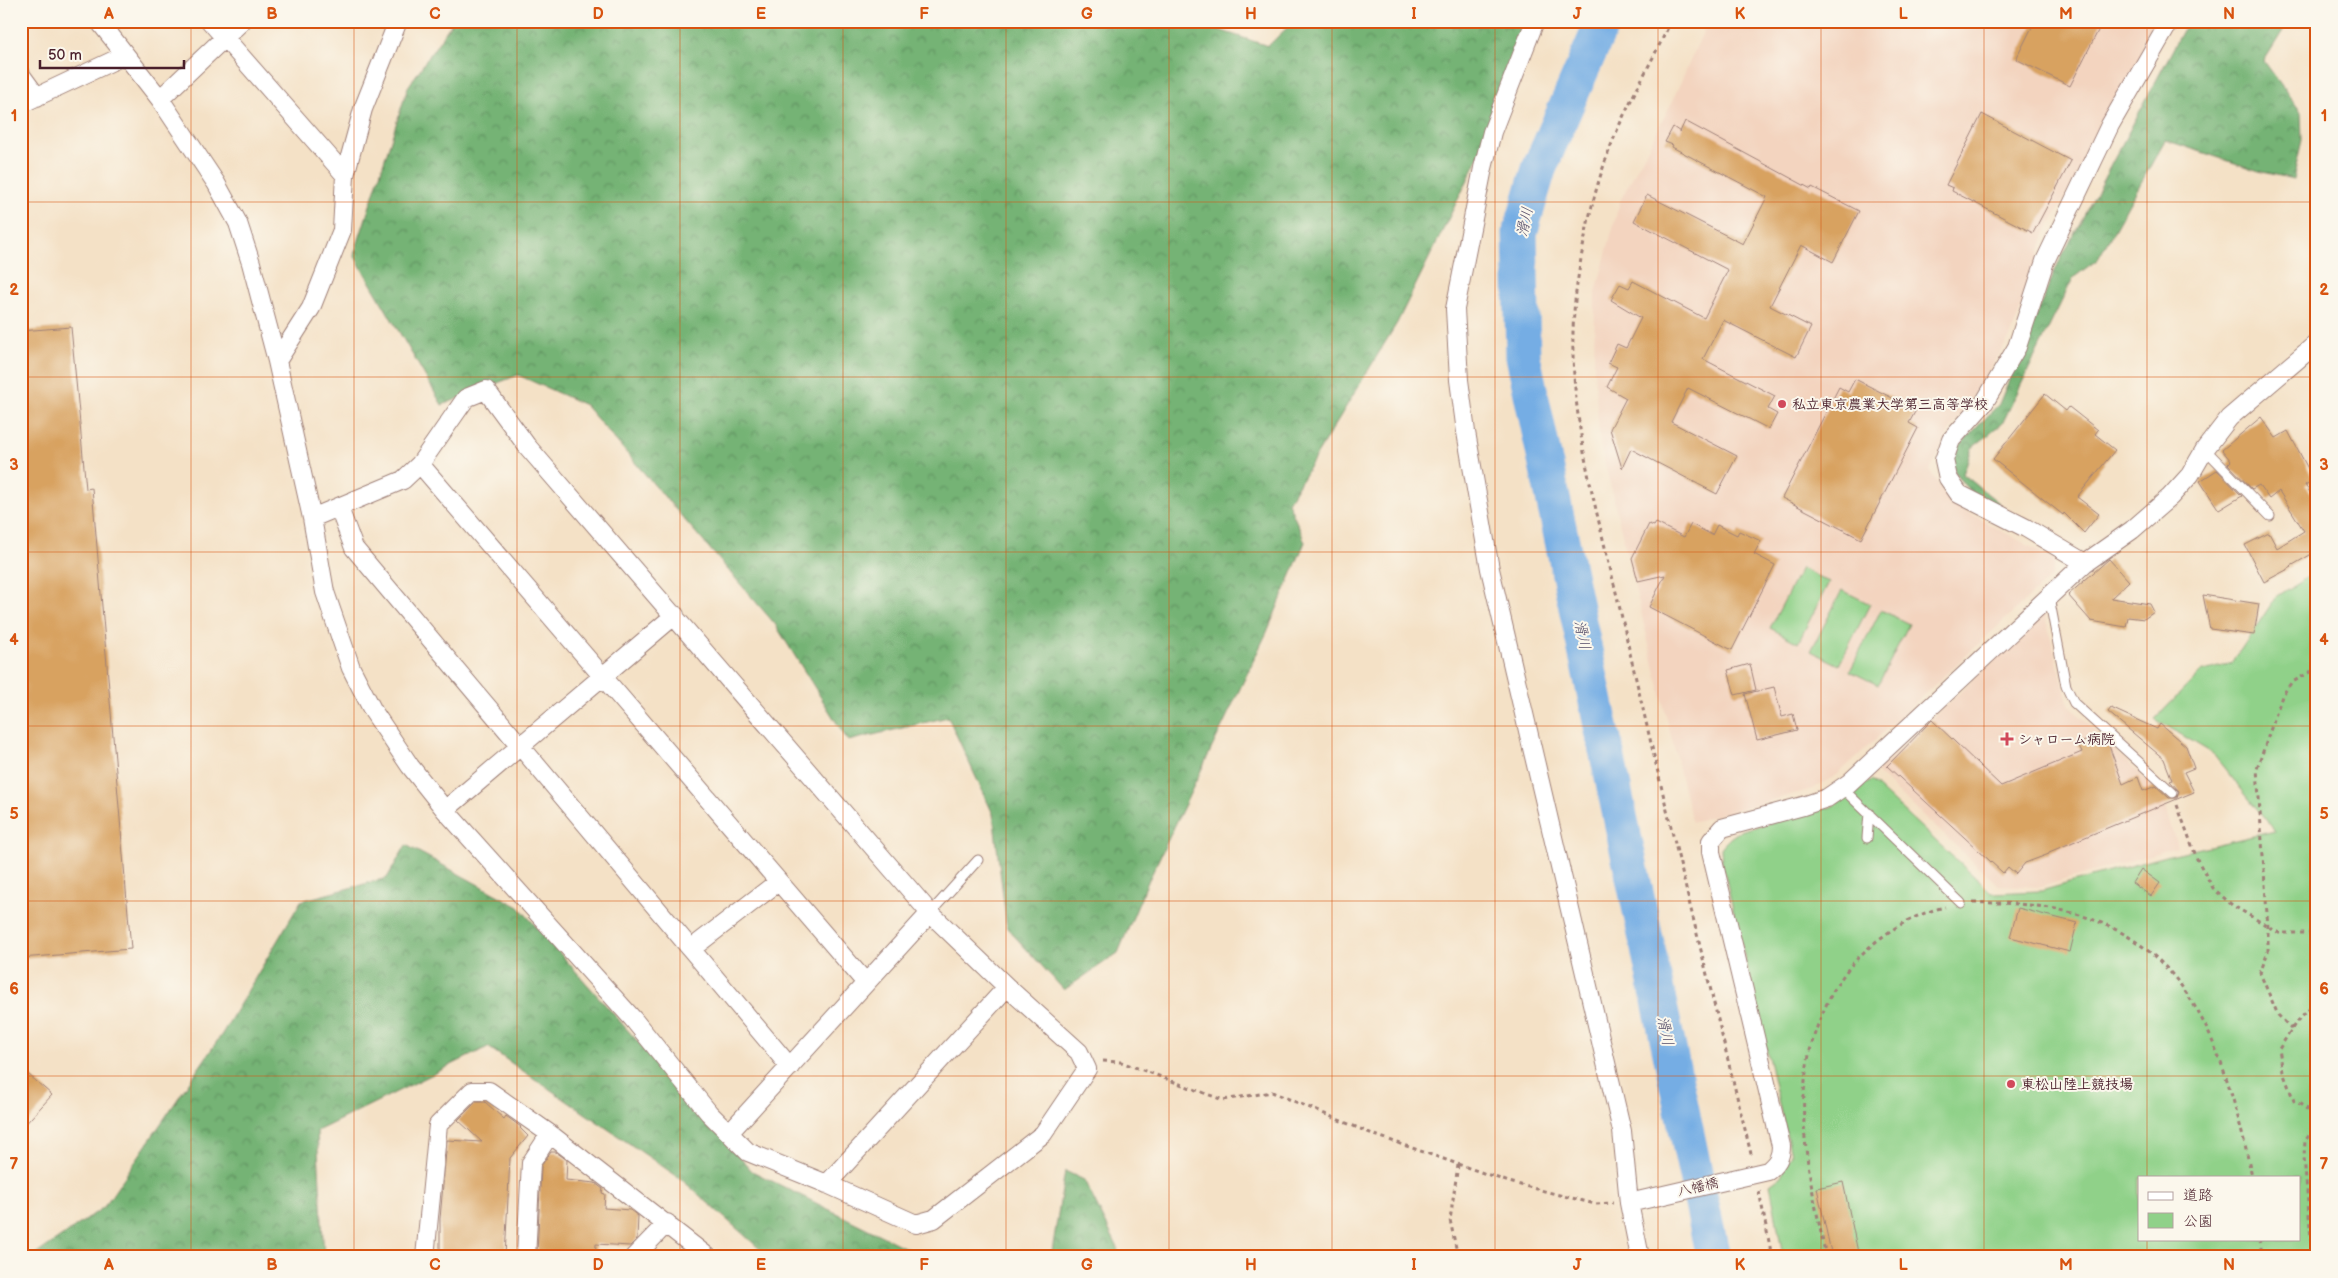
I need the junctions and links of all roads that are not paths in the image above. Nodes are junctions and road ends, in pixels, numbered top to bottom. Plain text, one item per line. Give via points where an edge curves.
1 (99, 21) edge
2 (210, 21) edge
3 (242, 21) edge
4 (398, 21) edge
5 (1535, 21) edge
6 (2170, 21) edge
7 (224, 38) junction
8 (125, 55) junction
9 (21, 75) edge
10 (37, 97) junction
11 (160, 99) junction
12 (21, 104) edge
13 (345, 175) junction
14 (2317, 343) edge
15 (277, 361) junction
16 (2205, 449) junction
17 (420, 464) junction
18 (339, 508) junction
19 (2270, 516) dead end
20 (312, 518) junction
21 (2085, 563) junction
22 (2048, 597) junction
23 (675, 615) junction
24 (601, 677) junction
25 (520, 747) junction
26 (1842, 788) junction
27 (2173, 793) road end
28 (445, 810) junction
29 (1869, 813) junction
30 (1866, 838) dead end
31 (978, 860) dead end
32 (778, 882) junction
33 (1961, 904) road end
34 (930, 913) junction
35 (691, 949) junction
36 (866, 983) junction
37 (1007, 987) junction
38 (790, 1066) junction
39 (729, 1133) junction
40 (550, 1134) junction
41 (827, 1184) junction
42 (1629, 1203) junction
43 (667, 1223) junction
44 (425, 1257) edge
45 (526, 1257) edge
46 (634, 1257) edge
47 (708, 1257) edge
48 (1640, 1257) edge

1 - 8 street
2 - 7 street
3 - 7 street
4 - 13 street via 363,109
5 - 42 street via 1492,132 1483,168 1455,308 1459,380 1490,569 1622,1131
6 - 21 street via 2110,125 2048,253 2017,347 1984,403 1951,440 1944,460 1948,478 1959,494
7 - 11 street
7 - 13 street
8 - 10 street
8 - 11 street
9 - 10 street
10 - 12 street
11 - 15 street via 216,183 238,223
13 - 15 street via 342,230 311,308
14 - 16 street via 2229,418
15 - 20 street
16 - 19 lane
16 - 21 street via 2190,475 2170,497 2132,530
17 - 18 street via 403,480
17 - 23 street via 466,398 486,390 527,446
17 - 24 street
18 - 20 street
18 - 25 street via 354,548
20 - 28 street via 325,592 351,668 373,711
21 - 22 street
22 - 26 street
22 - 27 lane via 2066,686 2074,703
23 - 24 street
23 - 34 street
24 - 25 street
24 - 32 street
25 - 28 street
25 - 35 street
26 - 29 lane
26 - 42 street, 八幡橋 via 1803,806 1729,825 1711,841 1781,1156 1768,1171
28 - 39 street via 633,1019
29 - 30 lane
29 - 33 lane
31 - 34 lane
32 - 35 street
32 - 36 street
34 - 36 street
34 - 37 street
35 - 38 street
36 - 38 street
37 - 41 street
37 - 41 street via 1079,1052 1087,1069 1043,1134 934,1219 916,1224
38 - 39 street
39 - 41 street via 748,1152
40 - 43 street
40 - 44 street via 489,1091 472,1091 438,1125
40 - 45 street via 531,1162
42 - 48 street
43 - 46 street
43 - 47 street

